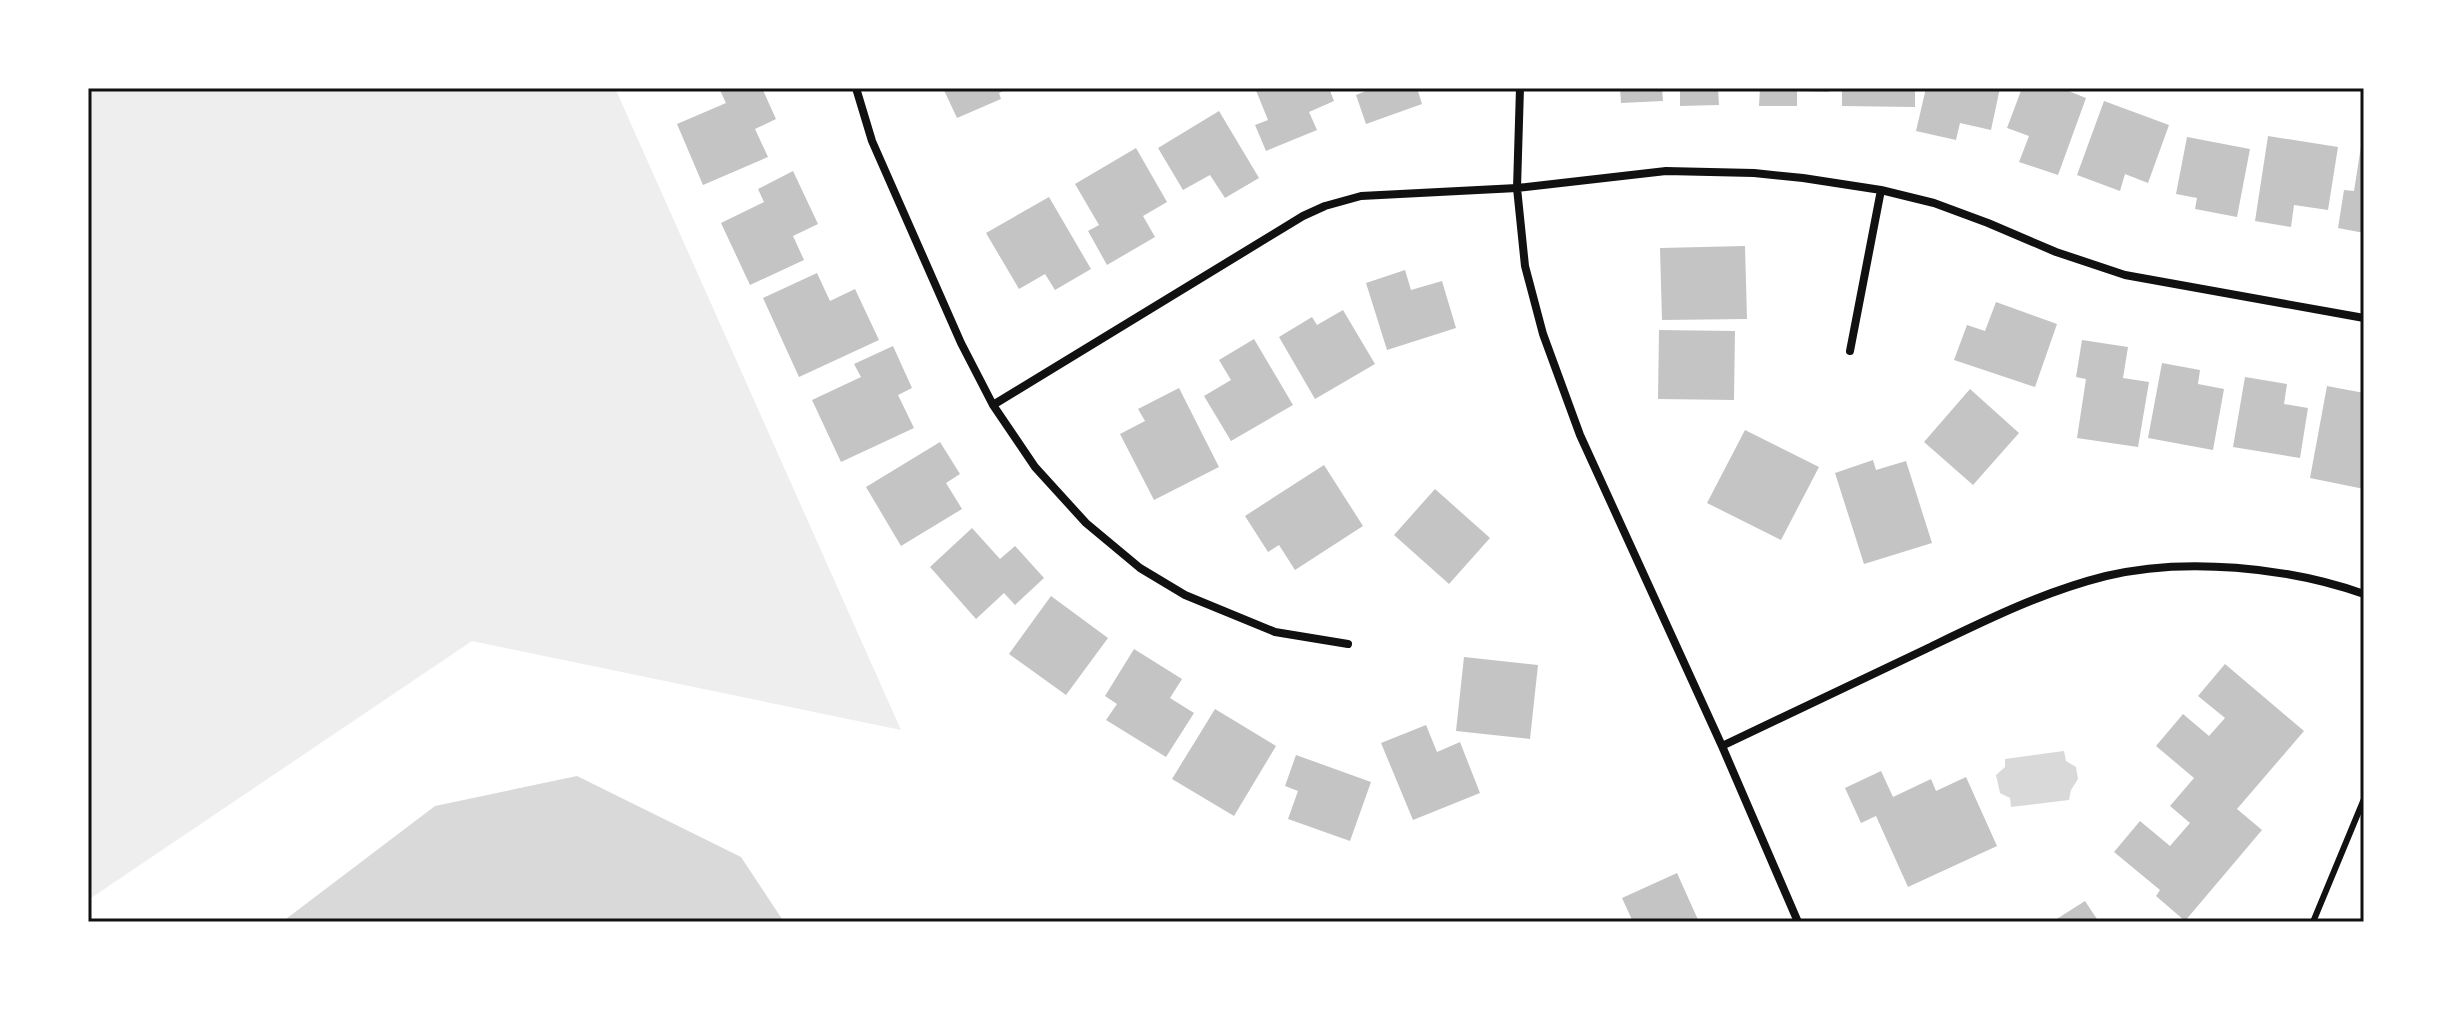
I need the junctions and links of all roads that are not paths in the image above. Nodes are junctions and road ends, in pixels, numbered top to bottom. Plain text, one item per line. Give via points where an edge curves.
1 (856, 88) edge
2 (1520, 88) edge
3 (1517, 188) junction
4 (1881, 190) junction
5 (2364, 318) edge
6 (1850, 351) dead end
7 (993, 405) junction
8 (2364, 594) edge
9 (1348, 644) dead end
10 (1722, 746) junction
11 (2364, 799) edge
12 (1798, 922) edge
13 (2313, 922) edge

1 - 7 street via 872,141
2 - 3 street
3 - 4 street via 1666,171 1754,173
3 - 7 street via 1361,196 1325,206
3 - 10 street via 1525,266 1580,435
4 - 5 street via 1934,203 2125,275
4 - 6 street
7 - 9 street via 1035,467 1086,523 1140,568 1185,595 1275,632
8 - 10 street via 2233,568 2150,569 2106,576 2024,602
10 - 12 street
11 - 13 lane

